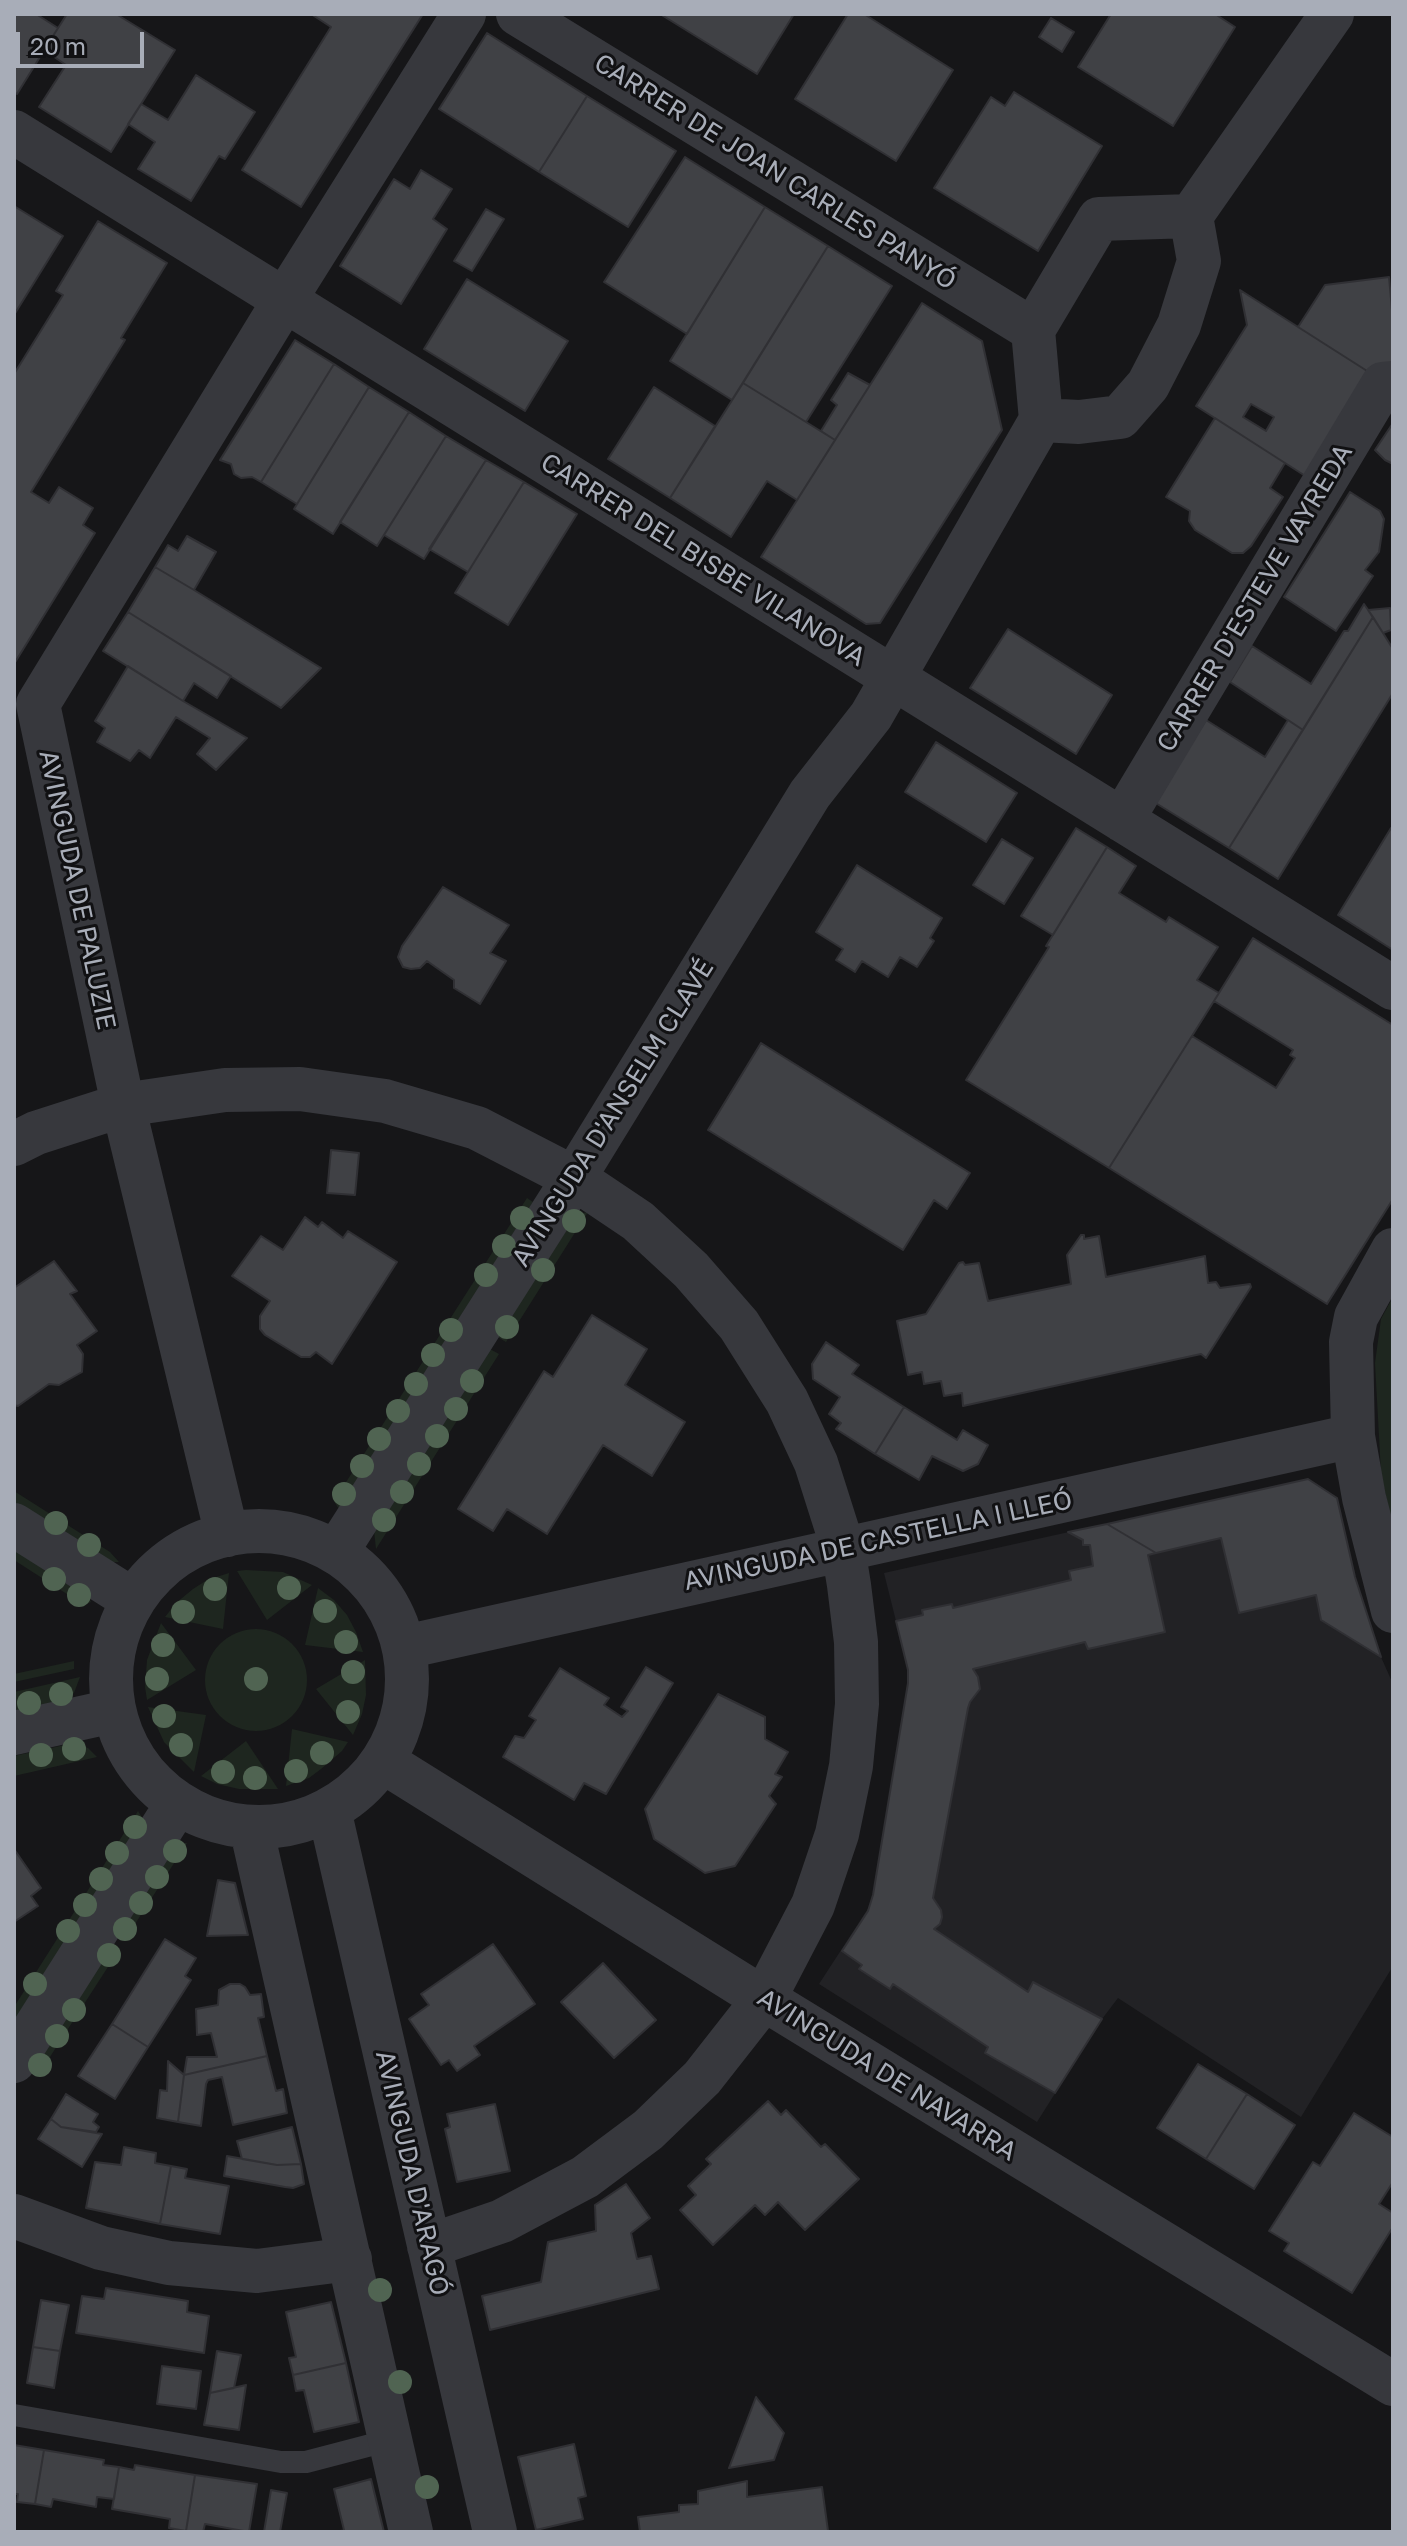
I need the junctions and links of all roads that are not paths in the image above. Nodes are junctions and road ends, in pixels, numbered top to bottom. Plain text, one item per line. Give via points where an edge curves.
1 (464, 14) edge
2 (518, 14) edge
3 (1332, 14) edge
4 (14, 132) edge
5 (1191, 216) junction
6 (284, 301) junction
7 (1033, 330) junction
8 (1393, 383) edge
9 (1041, 420) junction
10 (894, 678) junction
11 (1122, 820) junction
12 (1393, 988) edge
13 (123, 1105) junction
14 (14, 1144) edge
15 (574, 1178) junction
16 (1393, 1250) edge
17 (1353, 1436) junction
18 (14, 1525) edge
19 (227, 1535) junction
20 (843, 1548) junction
21 (337, 1551) junction
22 (133, 1600) junction
23 (1393, 1611) edge
24 (405, 1647) junction
25 (113, 1711) junction
26 (14, 1733) edge
27 (384, 1762) junction
28 (177, 1804) junction
29 (330, 1814) junction
30 (251, 1827) junction
31 (764, 1999) junction
32 (14, 2061) edge
33 (14, 2216) edge
34 (429, 2246) junction
35 (350, 2259) junction
36 (1393, 2384) edge
37 (14, 2415) edge
38 (390, 2440) junction
39 (411, 2532) edge
40 (495, 2532) edge

1 - 6 street, AVINGUDA DE PALUZIE
2 - 7 street, CARRER DE JOAN CARLES PANYÓ
3 - 5 street
4 - 6 street, CARRER DEL BISBE VILANOVA
5 - 7 street via 1099,219
5 - 9 street via 1199,261 1179,325 1148,385 1120,417
6 - 10 street, CARRER DEL BISBE VILANOVA
6 - 13 street, AVINGUDA DE PALUZIE via 38,704
7 - 9 street
8 - 11 street, CARRER D'ESTEVE VAYREDA via 1383,384
9 - 10 street, AVINGUDA D'ANSELM CLAVÉ
10 - 11 street, CARRER DEL BISBE VILANOVA
10 - 15 street, AVINGUDA D'ANSELM CLAVÉ via 810,794
11 - 12 street, CARRER DEL BISBE VILANOVA
13 - 14 street
13 - 15 street via 225,1090 300,1089 385,1101 477,1128
13 - 19 street, AVINGUDA DE PALUZIE
15 - 20 street via 638,1221 739,1325 787,1401 816,1463
15 - 21 street, AVINGUDA D'ANSELM CLAVÉ
16 - 17 street via 1356,1317 1351,1342
17 - 20 street, AVINGUDA DE CASTELLA I LLEÓ
17 - 23 street
18 - 22 street
19 - 21 street via 288,1534
19 - 22 street via 188,1549 157,1571
20 - 24 street, AVINGUDA DE CASTELLA I LLEÓ
20 - 31 street via 856,1642 851,1766 837,1834 813,1905
21 - 24 street via 382,1596
22 - 25 street via 117,1635 110,1670
24 - 27 street via 408,1692
25 - 26 street
25 - 28 street via 126,1747 145,1776
27 - 29 street
27 - 31 street, AVINGUDA DE NAVARRA
28 - 30 street via 208,1820
28 - 32 street
29 - 30 street
29 - 34 street, AVINGUDA D'ARAGÓ
30 - 35 street
31 - 34 street via 702,2078 648,2130 585,2177 502,2221
31 - 36 street, AVINGUDA DE NAVARRA
33 - 35 street via 101,2248 169,2263 257,2271
34 - 40 street, AVINGUDA D'ARAGÓ
35 - 38 street
37 - 38 lane via 281,2462 306,2462
38 - 39 street

